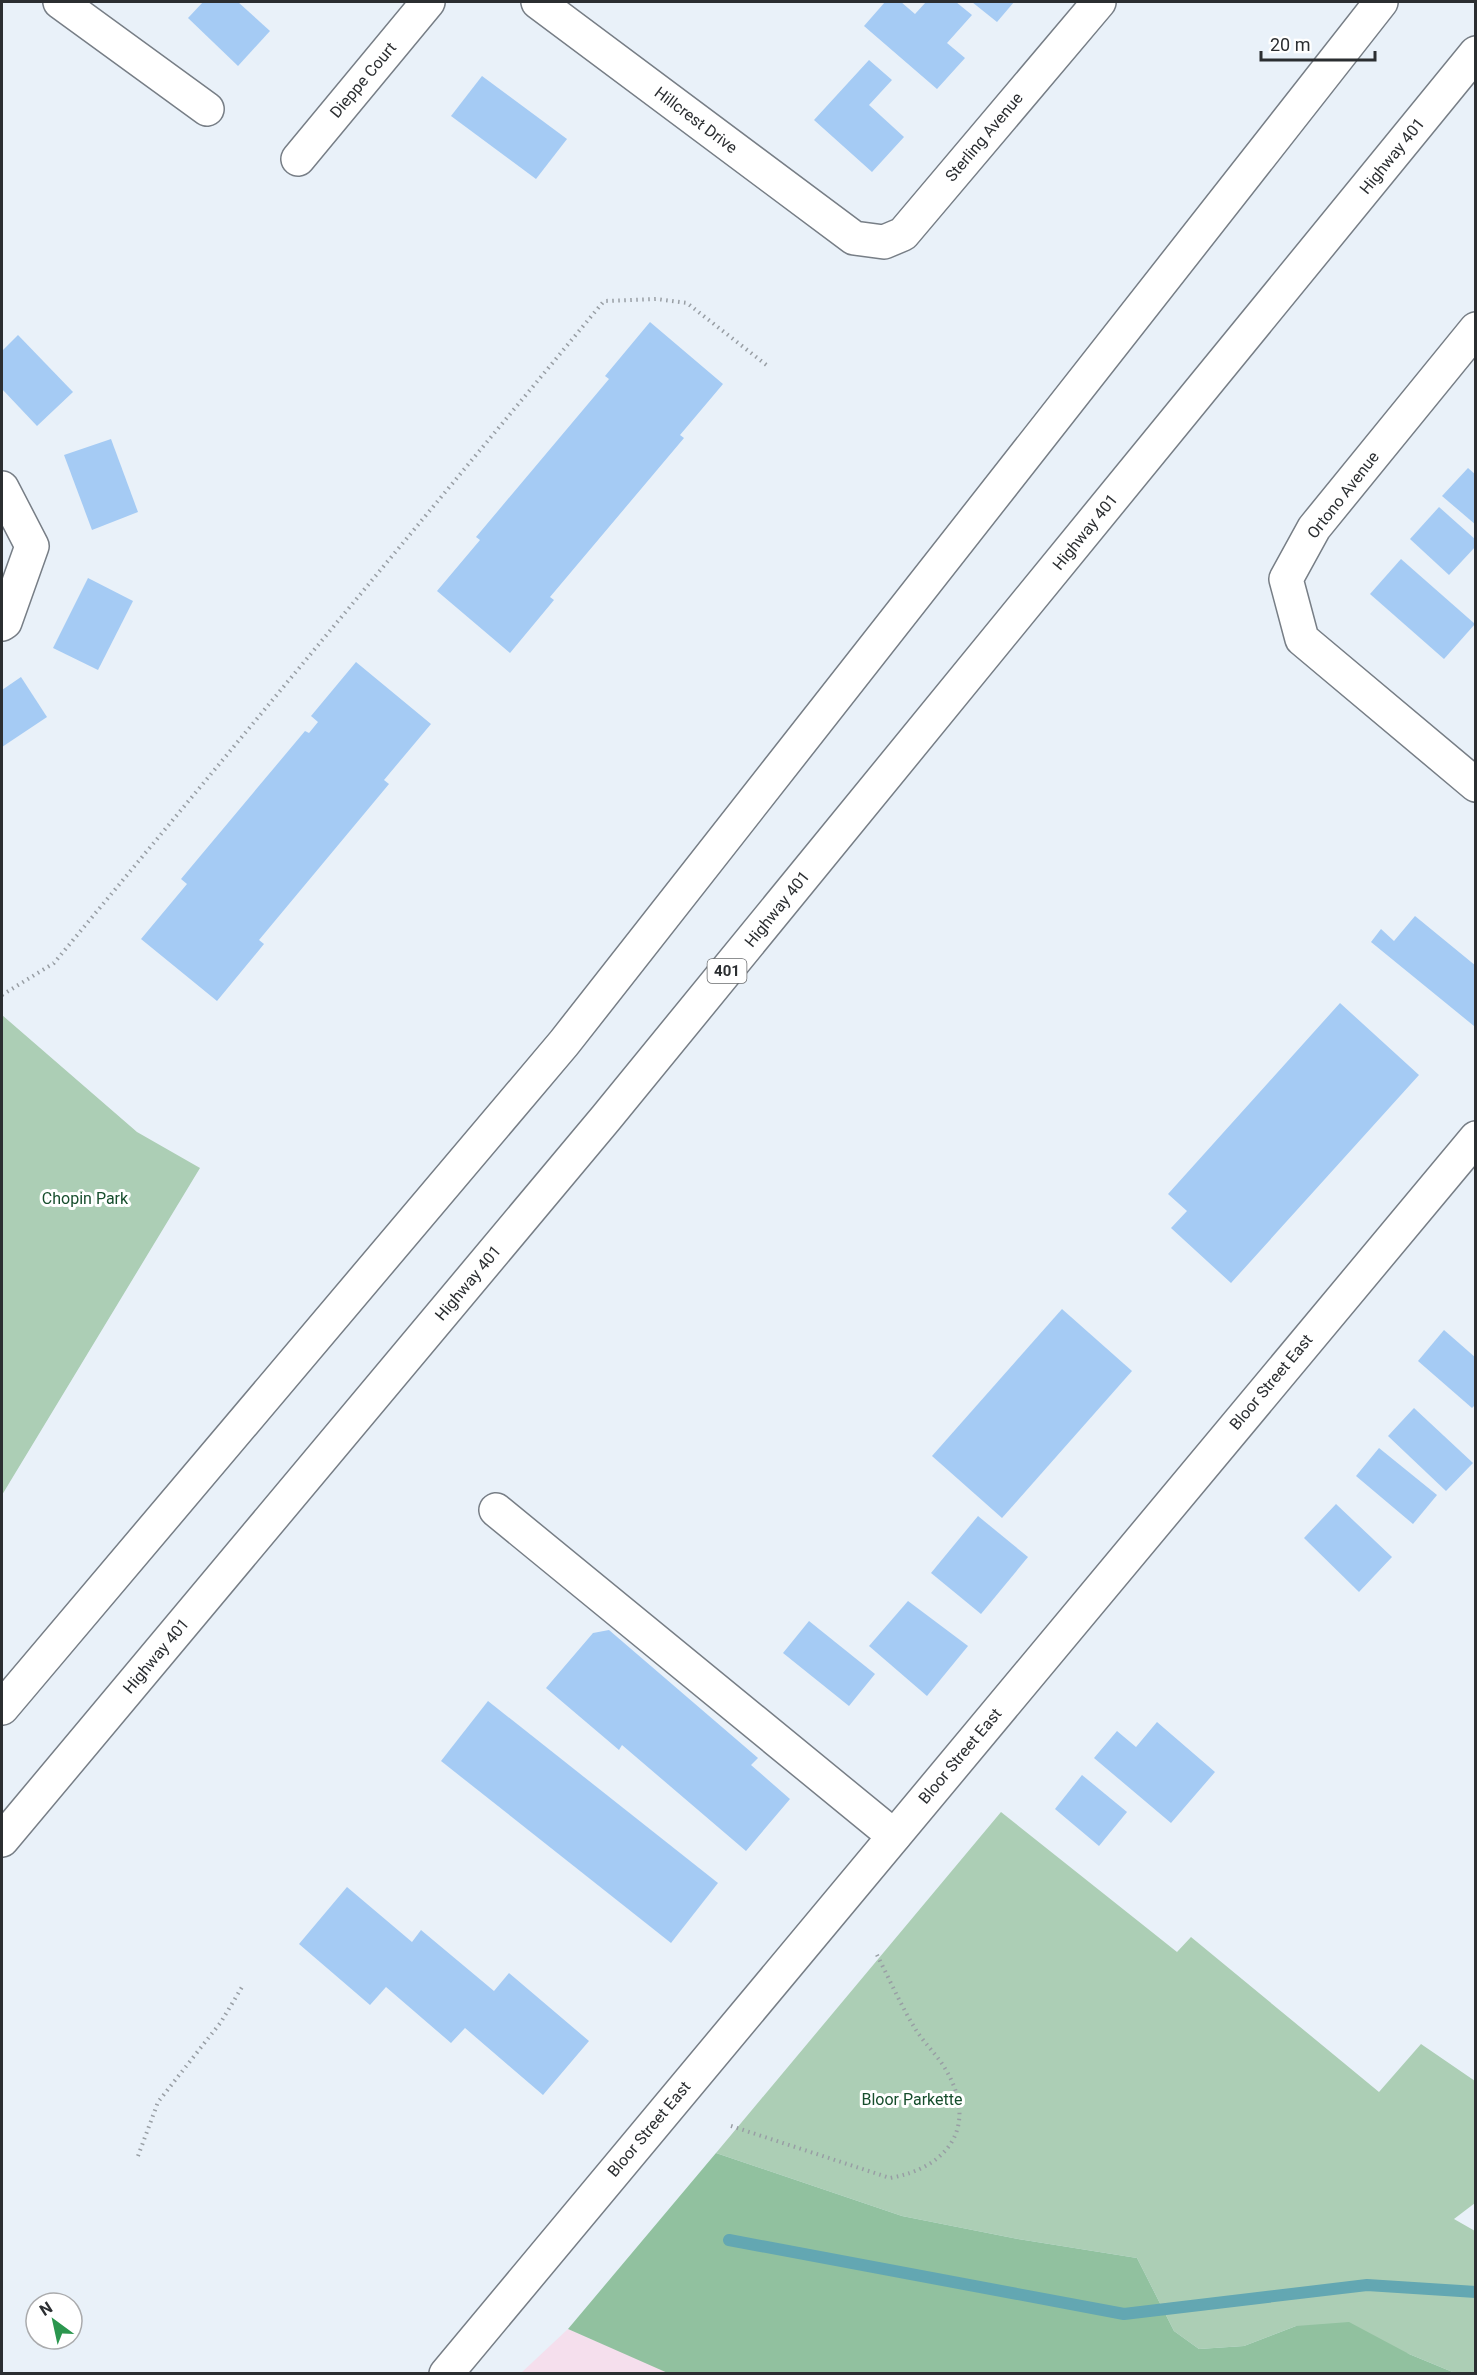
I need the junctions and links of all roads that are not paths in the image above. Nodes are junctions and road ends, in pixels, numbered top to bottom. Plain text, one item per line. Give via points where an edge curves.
1 (60, 2) edge
2 (428, 2) edge
3 (538, 2) edge
4 (1099, 2) edge
5 (1381, 2) edge
6 (1476, 53) edge
7 (207, 109) dead end
8 (298, 159) dead end
9 (854, 238) joint
10 (1476, 329) edge
11 (2, 488) edge
12 (2, 624) edge
13 (1476, 785) edge
14 (1476, 1138) edge
15 (496, 1510) dead end
16 (2, 1708) edge
17 (894, 1836) junction
18 (2, 1840) edge
19 (446, 2373) edge

1 - 7 main road
2 - 8 main road, Dieppe Court
3 - 9 main road, Hillcrest Drive
4 - 9 main road, Sterling Avenue via 903,234 884,242
5 - 16 main road via 564,1043
6 - 18 main road, Highway 401 / 401 via 606,1118
10 - 13 main road, Ortono Avenue via 1314,528 1286,579 1302,639
11 - 12 main road via 32,546
14 - 17 main road, Bloor Street East
15 - 17 main road
17 - 19 main road, Bloor Street East

